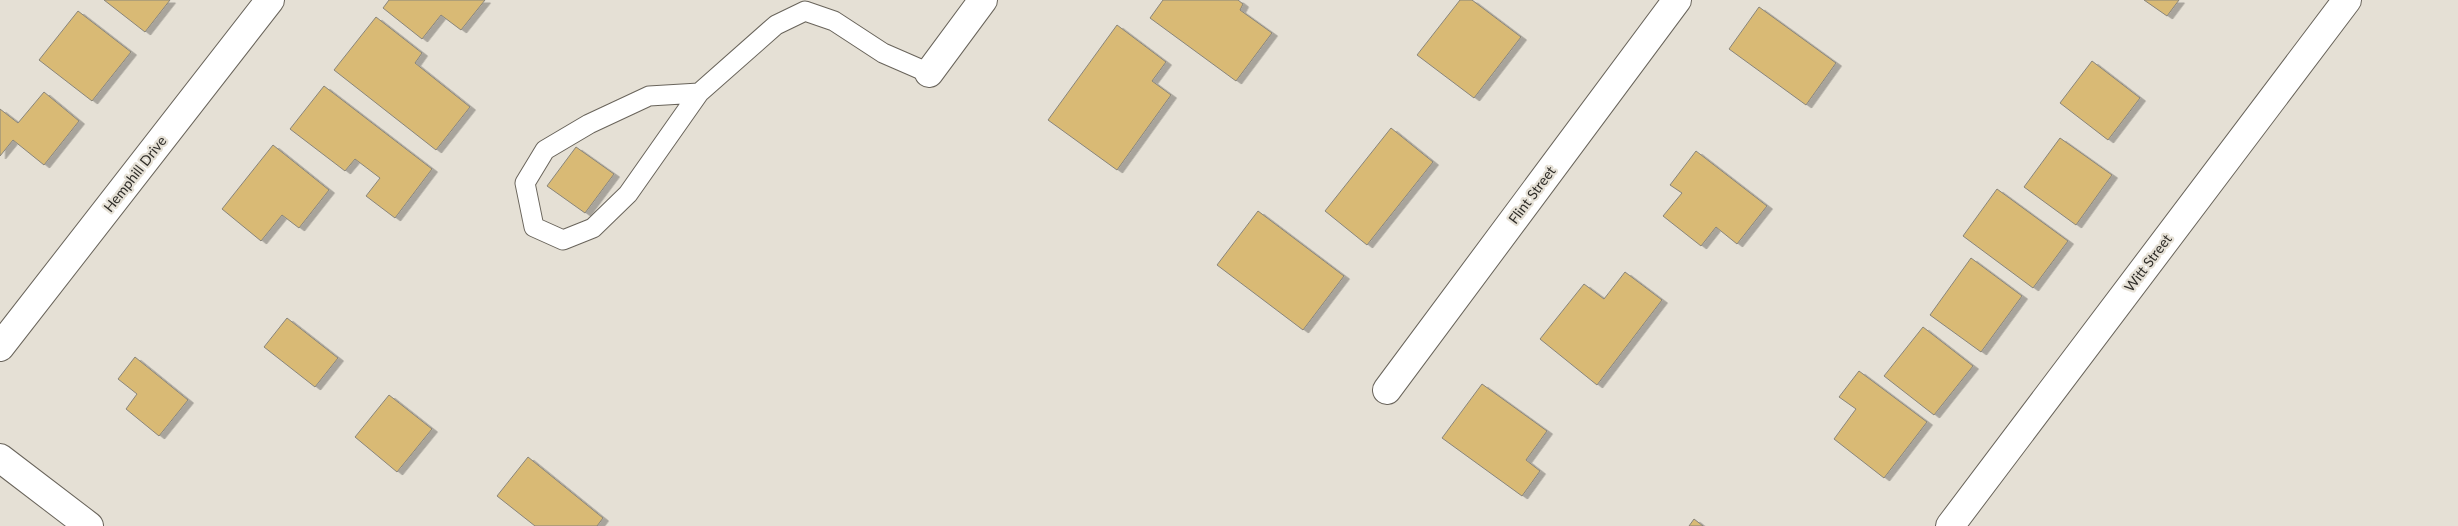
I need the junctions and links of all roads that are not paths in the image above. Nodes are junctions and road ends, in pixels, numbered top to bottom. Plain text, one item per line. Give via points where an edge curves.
1 (270, 0) edge
2 (983, 0) edge
3 (1677, 0) edge
4 (2347, 0) edge
5 (929, 73) joint
6 (699, 92) junction
7 (0, 347) edge
8 (1387, 390) dead end
9 (0, 458) edge
10 (89, 526) edge
11 (1950, 526) edge

1 - 7 street, Hemphill Drive
2 - 5 street
3 - 8 street, Flint Street
4 - 11 street, Witt Street
5 - 6 lane via 883,53 834,21 805,11 776,24
6 - 6 lane via 628,194 593,228 563,240 534,227 526,183 545,150 588,124 649,96
9 - 10 street

